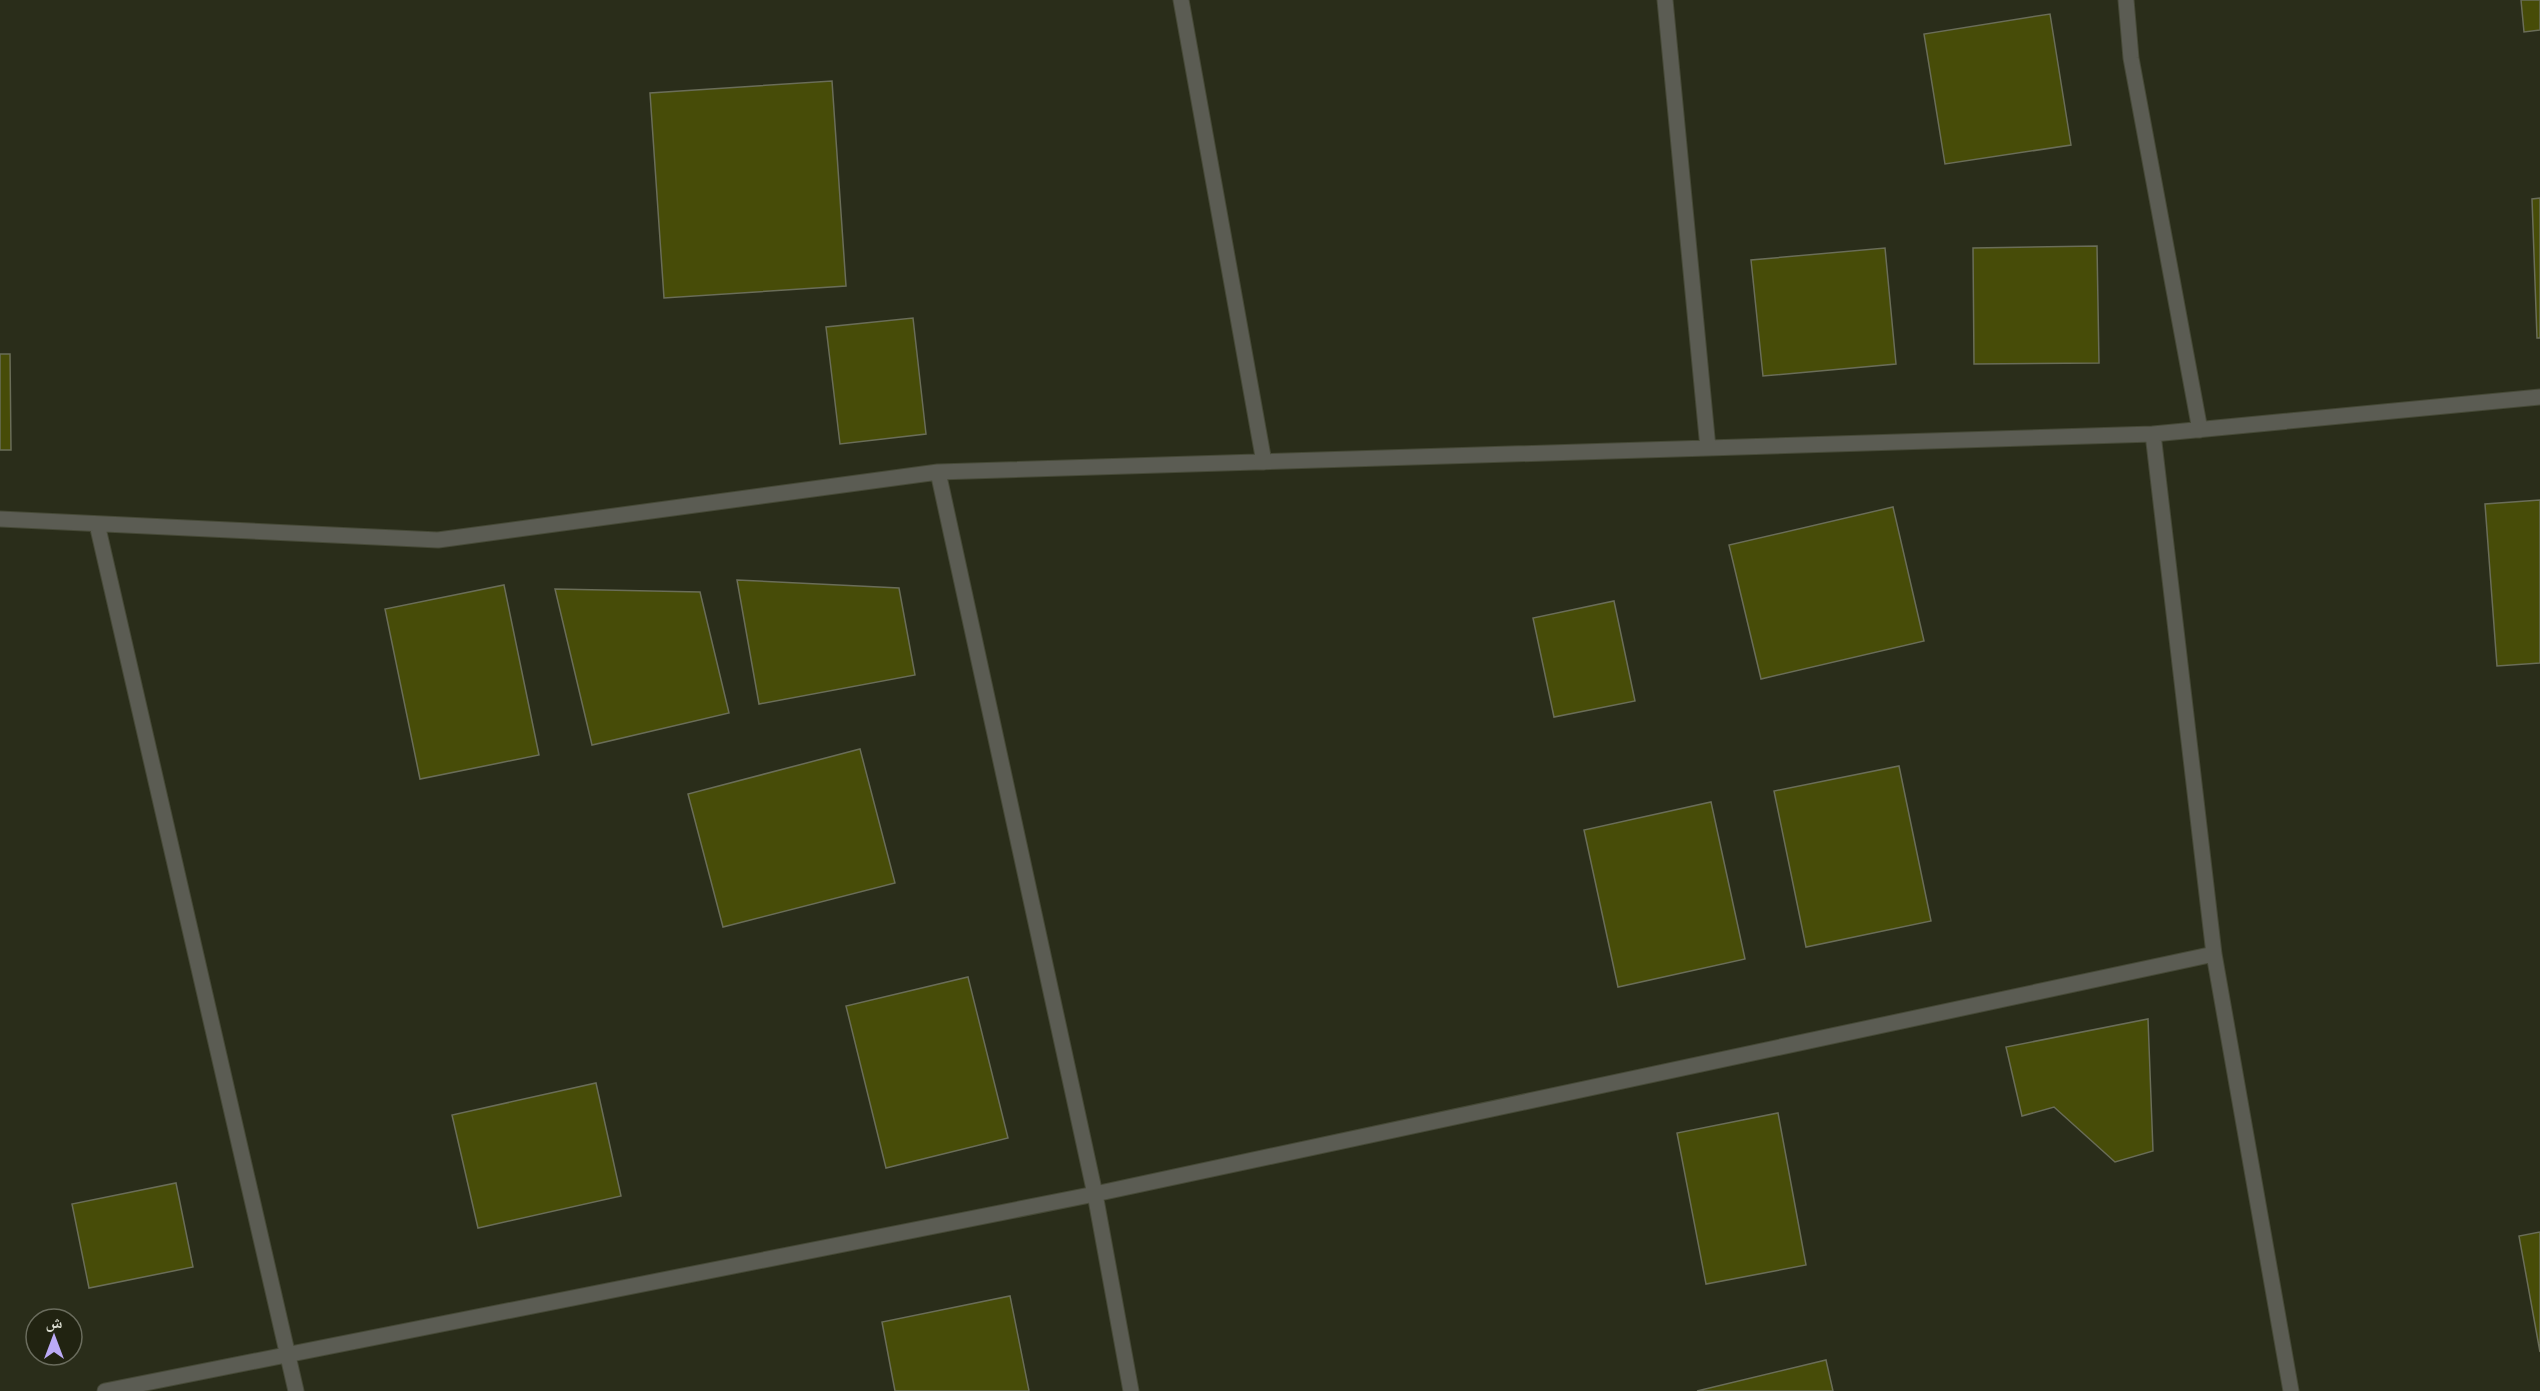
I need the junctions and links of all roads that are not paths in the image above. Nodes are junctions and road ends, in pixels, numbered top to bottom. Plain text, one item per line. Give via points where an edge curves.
1 (1181, 0) edge
2 (1665, 0) edge
3 (2126, 0) edge
4 (2540, 397) edge
5 (2200, 430) junction
6 (2153, 434) junction
7 (1708, 448) junction
8 (1264, 462) junction
9 (938, 472) junction
10 (0, 519) edge
11 (97, 524) junction
12 (2214, 954) junction
13 (1095, 1194) junction
14 (289, 1355) junction
15 (105, 1391) edge
16 (296, 1391) edge
17 (1131, 1391) edge
18 (2291, 1391) edge

1 - 8 street
2 - 7 street
3 - 5 street via 2131,58
4 - 5 street
5 - 6 street
6 - 7 street
6 - 12 street
7 - 8 street
8 - 9 street
9 - 11 street via 438,540
9 - 13 street
10 - 11 street
11 - 14 street
12 - 13 street
12 - 18 street
13 - 14 street
13 - 17 street
14 - 15 street
14 - 16 street

